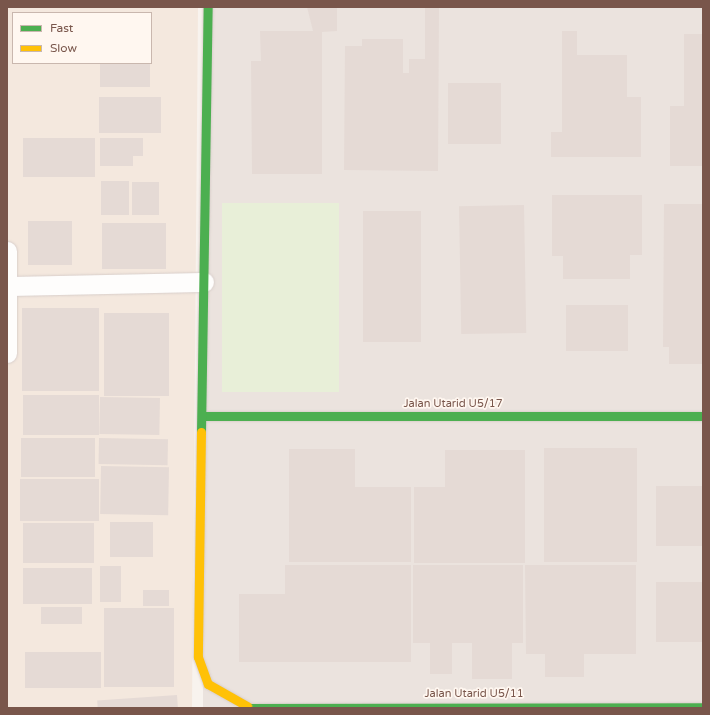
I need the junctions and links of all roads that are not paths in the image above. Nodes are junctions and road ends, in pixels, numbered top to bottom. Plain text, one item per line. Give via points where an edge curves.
1 (208, 7) edge
2 (7, 250) edge
3 (204, 282) junction
4 (8, 286) junction
5 (7, 353) edge
6 (203, 416) junction
7 (703, 416) edge
8 (247, 707) edge
9 (703, 707) edge

1 - 3 street
2 - 4 street
3 - 4 street
3 - 6 street
4 - 5 street
6 - 7 street, Jalan Utarid U5/17
6 - 8 street via 198,657 208,684
8 - 9 street, Jalan Utarid U5/11

